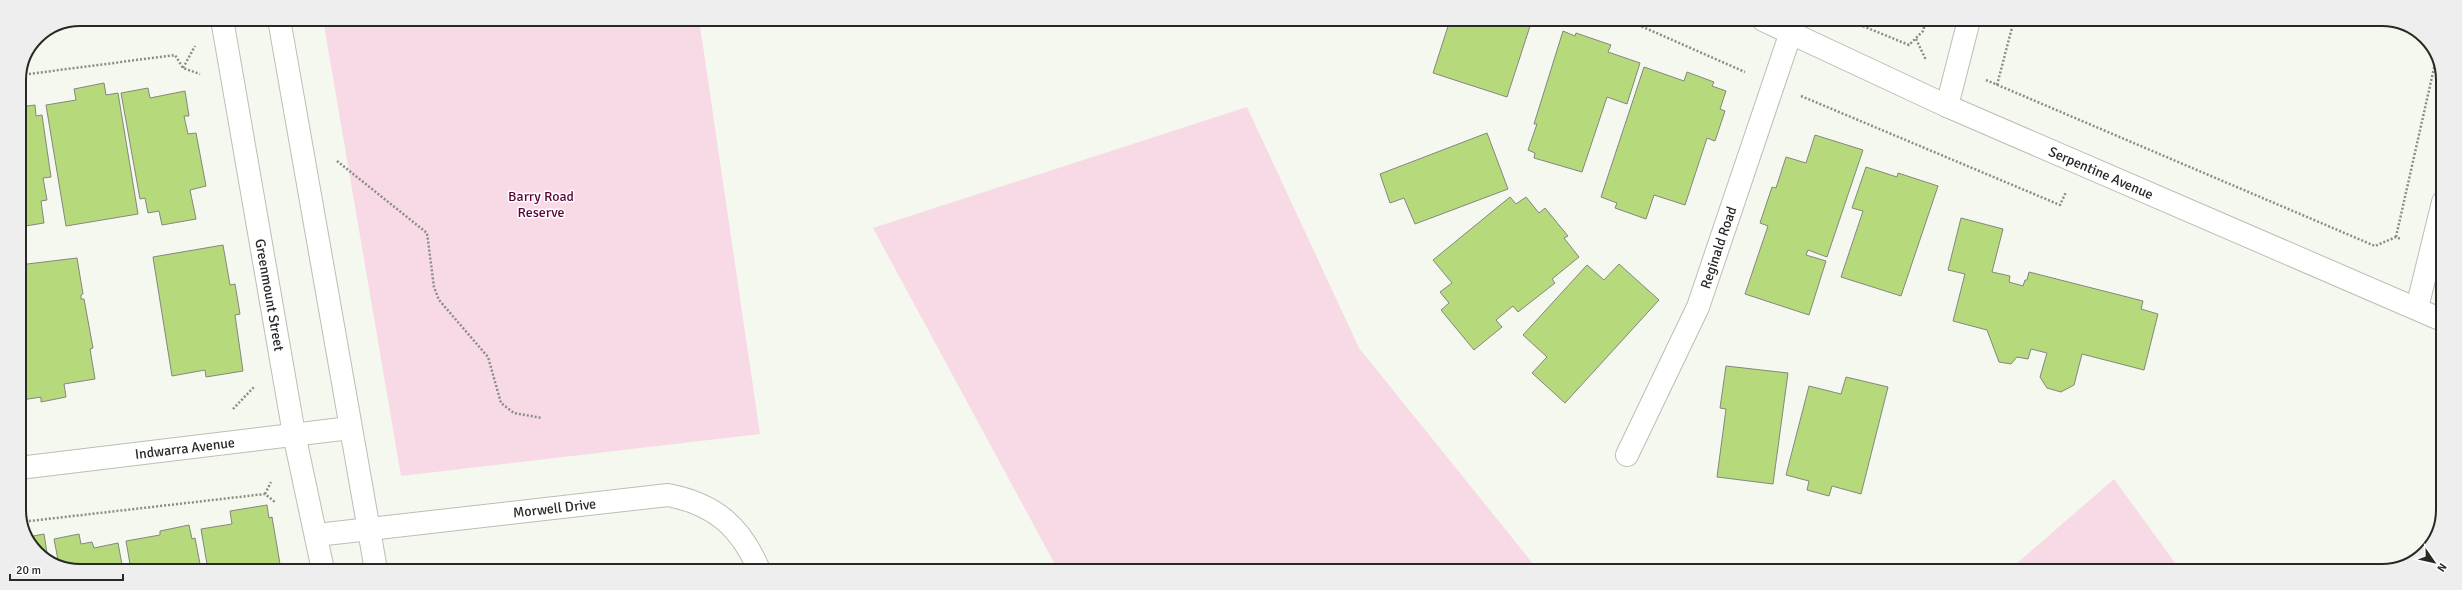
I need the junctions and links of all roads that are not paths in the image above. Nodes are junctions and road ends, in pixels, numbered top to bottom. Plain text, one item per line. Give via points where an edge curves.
1 (223, 26) edge
2 (280, 26) edge
3 (1778, 26) edge
4 (1967, 26) edge
5 (1792, 32) junction
6 (1947, 106) junction
7 (2436, 228) edge
8 (2417, 308) junction
9 (2436, 317) edge
10 (350, 428) junction
11 (294, 434) junction
12 (1627, 455) dead end
13 (26, 467) edge
14 (368, 528) junction
15 (317, 535) junction
16 (322, 564) edge
17 (375, 564) edge
18 (756, 564) edge

1 - 11 street, Greenmount Street
2 - 10 street
3 - 5 street, Serpentine Avenue
4 - 6 street
5 - 6 street, Serpentine Avenue
5 - 12 street, Reginald Road via 1698,307
6 - 8 street, Serpentine Avenue
7 - 8 street
8 - 9 street, Serpentine Avenue
10 - 11 street, Indwarra Avenue
10 - 14 street
11 - 13 street, Indwarra Avenue
11 - 15 street, Greenmount Street
14 - 15 street, Morwell Drive
14 - 17 street
14 - 18 street, Morwell Drive via 668,495 687,499 718,514 745,541
15 - 16 street, Greenmount Street

